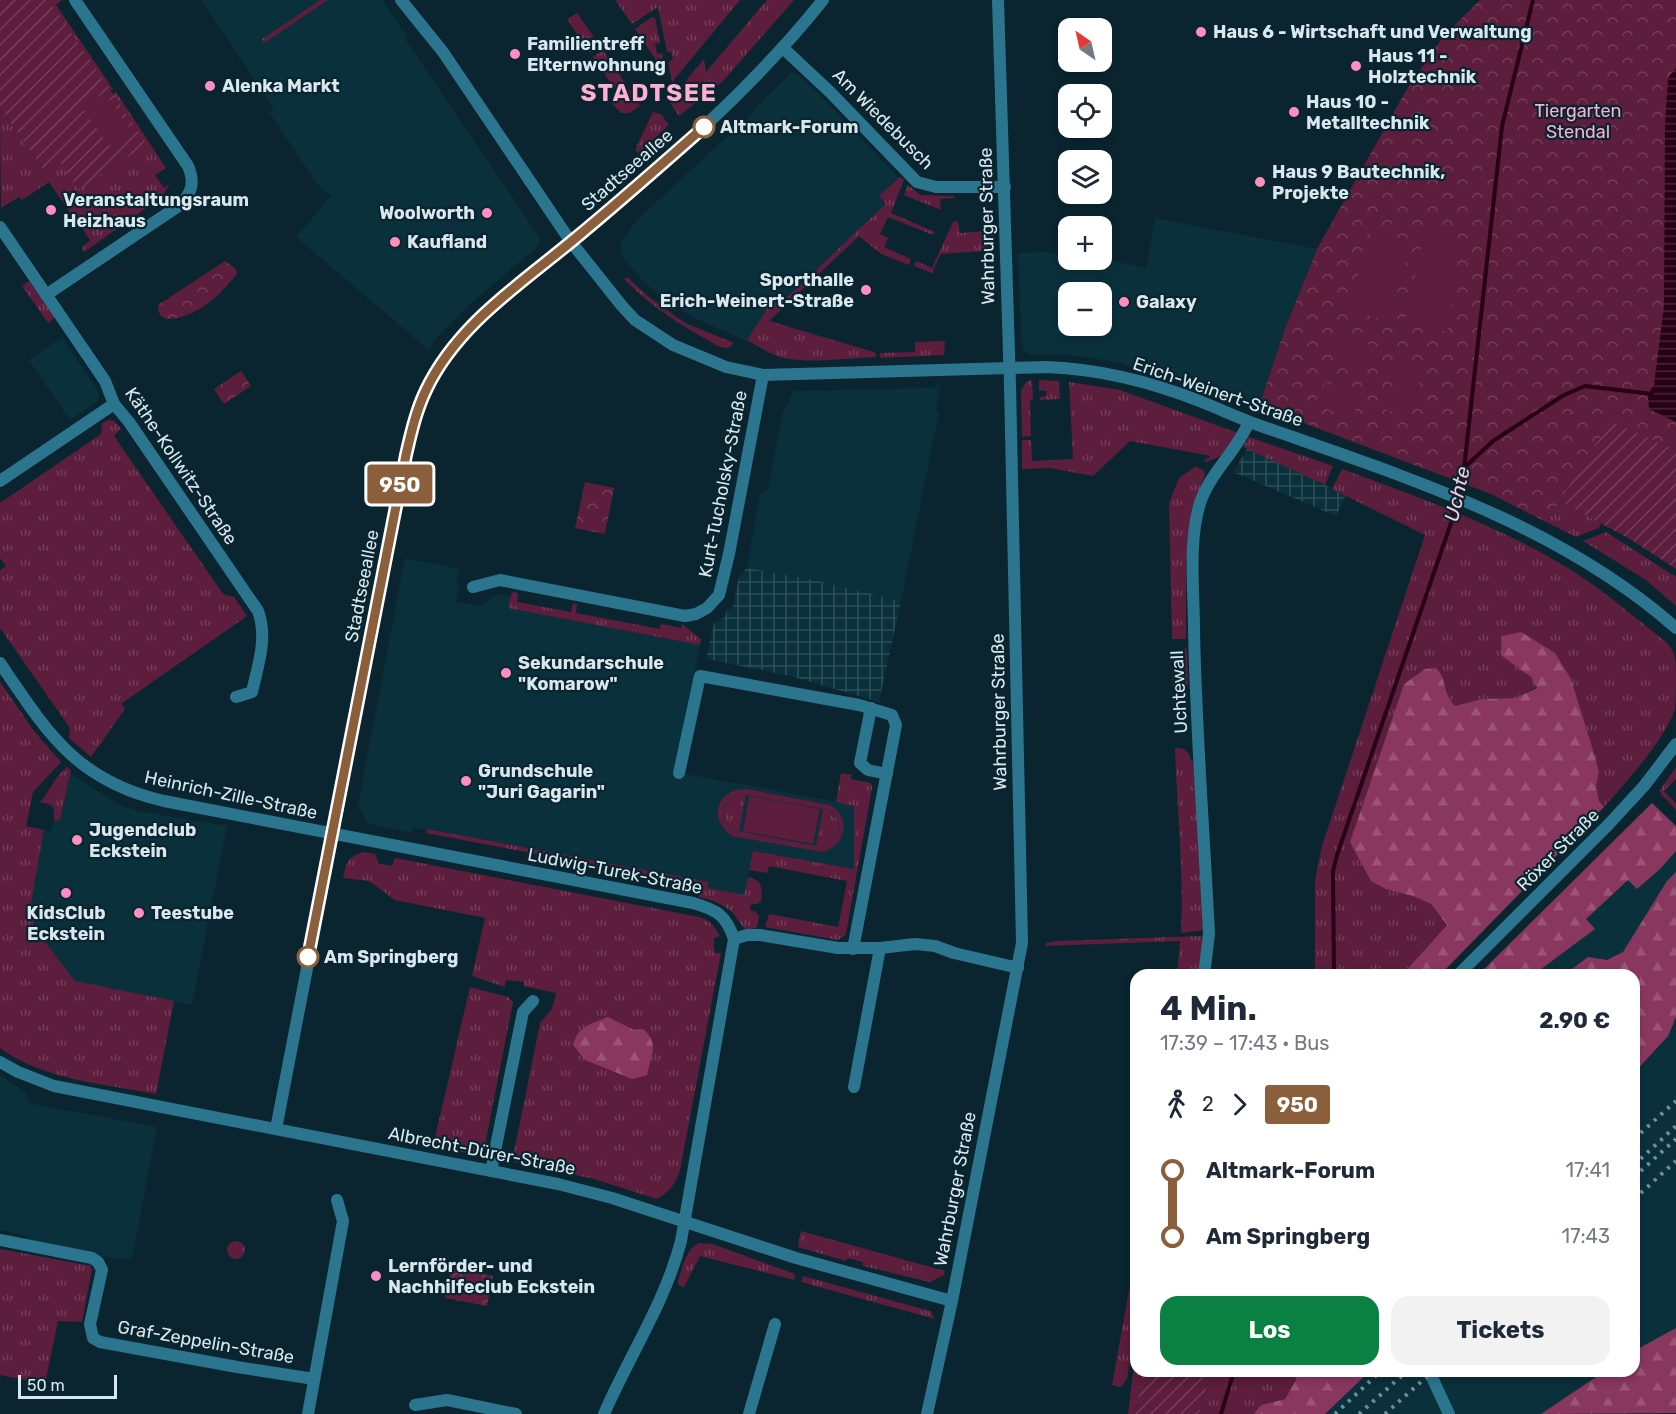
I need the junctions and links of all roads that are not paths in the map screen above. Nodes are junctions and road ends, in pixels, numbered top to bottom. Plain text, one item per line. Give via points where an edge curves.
1 (75, 0) edge
2 (401, 0) edge
3 (824, 0) edge
4 (998, 0) edge
5 (783, 48) junction
6 (1005, 187) junction
7 (0, 226) edge
8 (571, 242) junction
9 (46, 295) junction
10 (1009, 367) junction
11 (763, 375) junction
12 (114, 404) junction
13 (1249, 422) junction
14 (0, 481) edge
15 (473, 587) dead end
16 (1676, 628) edge
17 (0, 663) edge
18 (236, 697) dead end
19 (871, 708) junction
20 (1676, 744) edge
21 (679, 773) dead end
22 (887, 774) junction
23 (332, 834) junction
24 (735, 939) junction
25 (853, 948) junction
26 (880, 948) junction
27 (1018, 968) junction
28 (1205, 969) edge
29 (1464, 969) edge
30 (533, 1002) dead end
31 (0, 1062) edge
32 (854, 1087) dead end
33 (276, 1129) junction
34 (491, 1171) junction
35 (337, 1200) dead end
36 (684, 1222) junction
37 (0, 1240) edge
38 (952, 1301) junction
39 (775, 1324) dead end
40 (1432, 1377) edge
41 (314, 1379) junction
42 (416, 1405) dead end
43 (308, 1414) edge
44 (516, 1414) edge
45 (604, 1414) edge
46 (749, 1414) edge
47 (927, 1414) edge
48 (1449, 1414) edge

1 - 9 street via 188,166 193,182 180,205
2 - 8 street, Erich-Weinert-Straße via 447,58
3 - 5 street, Stadtseeallee
4 - 6 street, Wahrburger Straße
5 - 6 street, Am Wiedebusch via 917,182 936,187
5 - 8 street, Stadtseeallee via 718,114
6 - 10 street, Wahrburger Straße
7 - 9 street, Käthe-Kollwitz-Straße
8 - 11 street, Erich-Weinert-Straße via 612,296 652,332 726,367
8 - 23 street, Stadtseeallee via 477,321 438,367 422,398 406,455
9 - 12 street, Käthe-Kollwitz-Straße via 105,381
10 - 11 street, Erich-Weinert-Straße
10 - 13 street, Erich-Weinert-Straße via 1069,368 1125,378 1173,391
10 - 27 street, Wahrburger Straße via 1022,922
11 - 15 street, Kurt-Tucholsky-Straße via 719,595 707,608 685,616 500,580
12 - 14 street
12 - 18 street, Käthe-Kollwitz-Straße via 258,611 263,633 252,692
13 - 16 street, Erich-Weinert-Straße via 1443,492 1534,533 1631,593
13 - 28 street, Uchtewall via 1204,493 1194,539 1195,651 1209,934
17 - 23 street, Heinrich-Zille-Straße via 54,739 98,776 144,797
19 - 21 street via 700,676
19 - 22 street via 895,718
19 - 22 street via 860,763 868,770
20 - 29 street, Röxer Straße via 1623,809
22 - 25 street
23 - 24 street, Ludwig-Turek-Straße via 693,903 724,917
23 - 33 street, Stadtseeallee
24 - 25 street via 760,935
24 - 36 street
25 - 26 street
26 - 27 street via 935,946
26 - 32 street
27 - 38 street, Wahrburger Straße
30 - 34 street via 523,1012
31 - 33 street, Albrecht-Dürer-Straße via 54,1086
33 - 34 street, Albrecht-Dürer-Straße
34 - 36 street, Albrecht-Dürer-Straße via 612,1198
35 - 41 street via 344,1221
36 - 38 street, Albrecht-Dürer-Straße
36 - 45 street via 669,1282
37 - 41 street, Graf-Zeppelin-Straße via 98,1262 102,1270 90,1324 93,1338 100,1342
38 - 47 street, Wahrburger Straße
39 - 46 street
40 - 48 street
41 - 43 street
42 - 44 street via 447,1400

